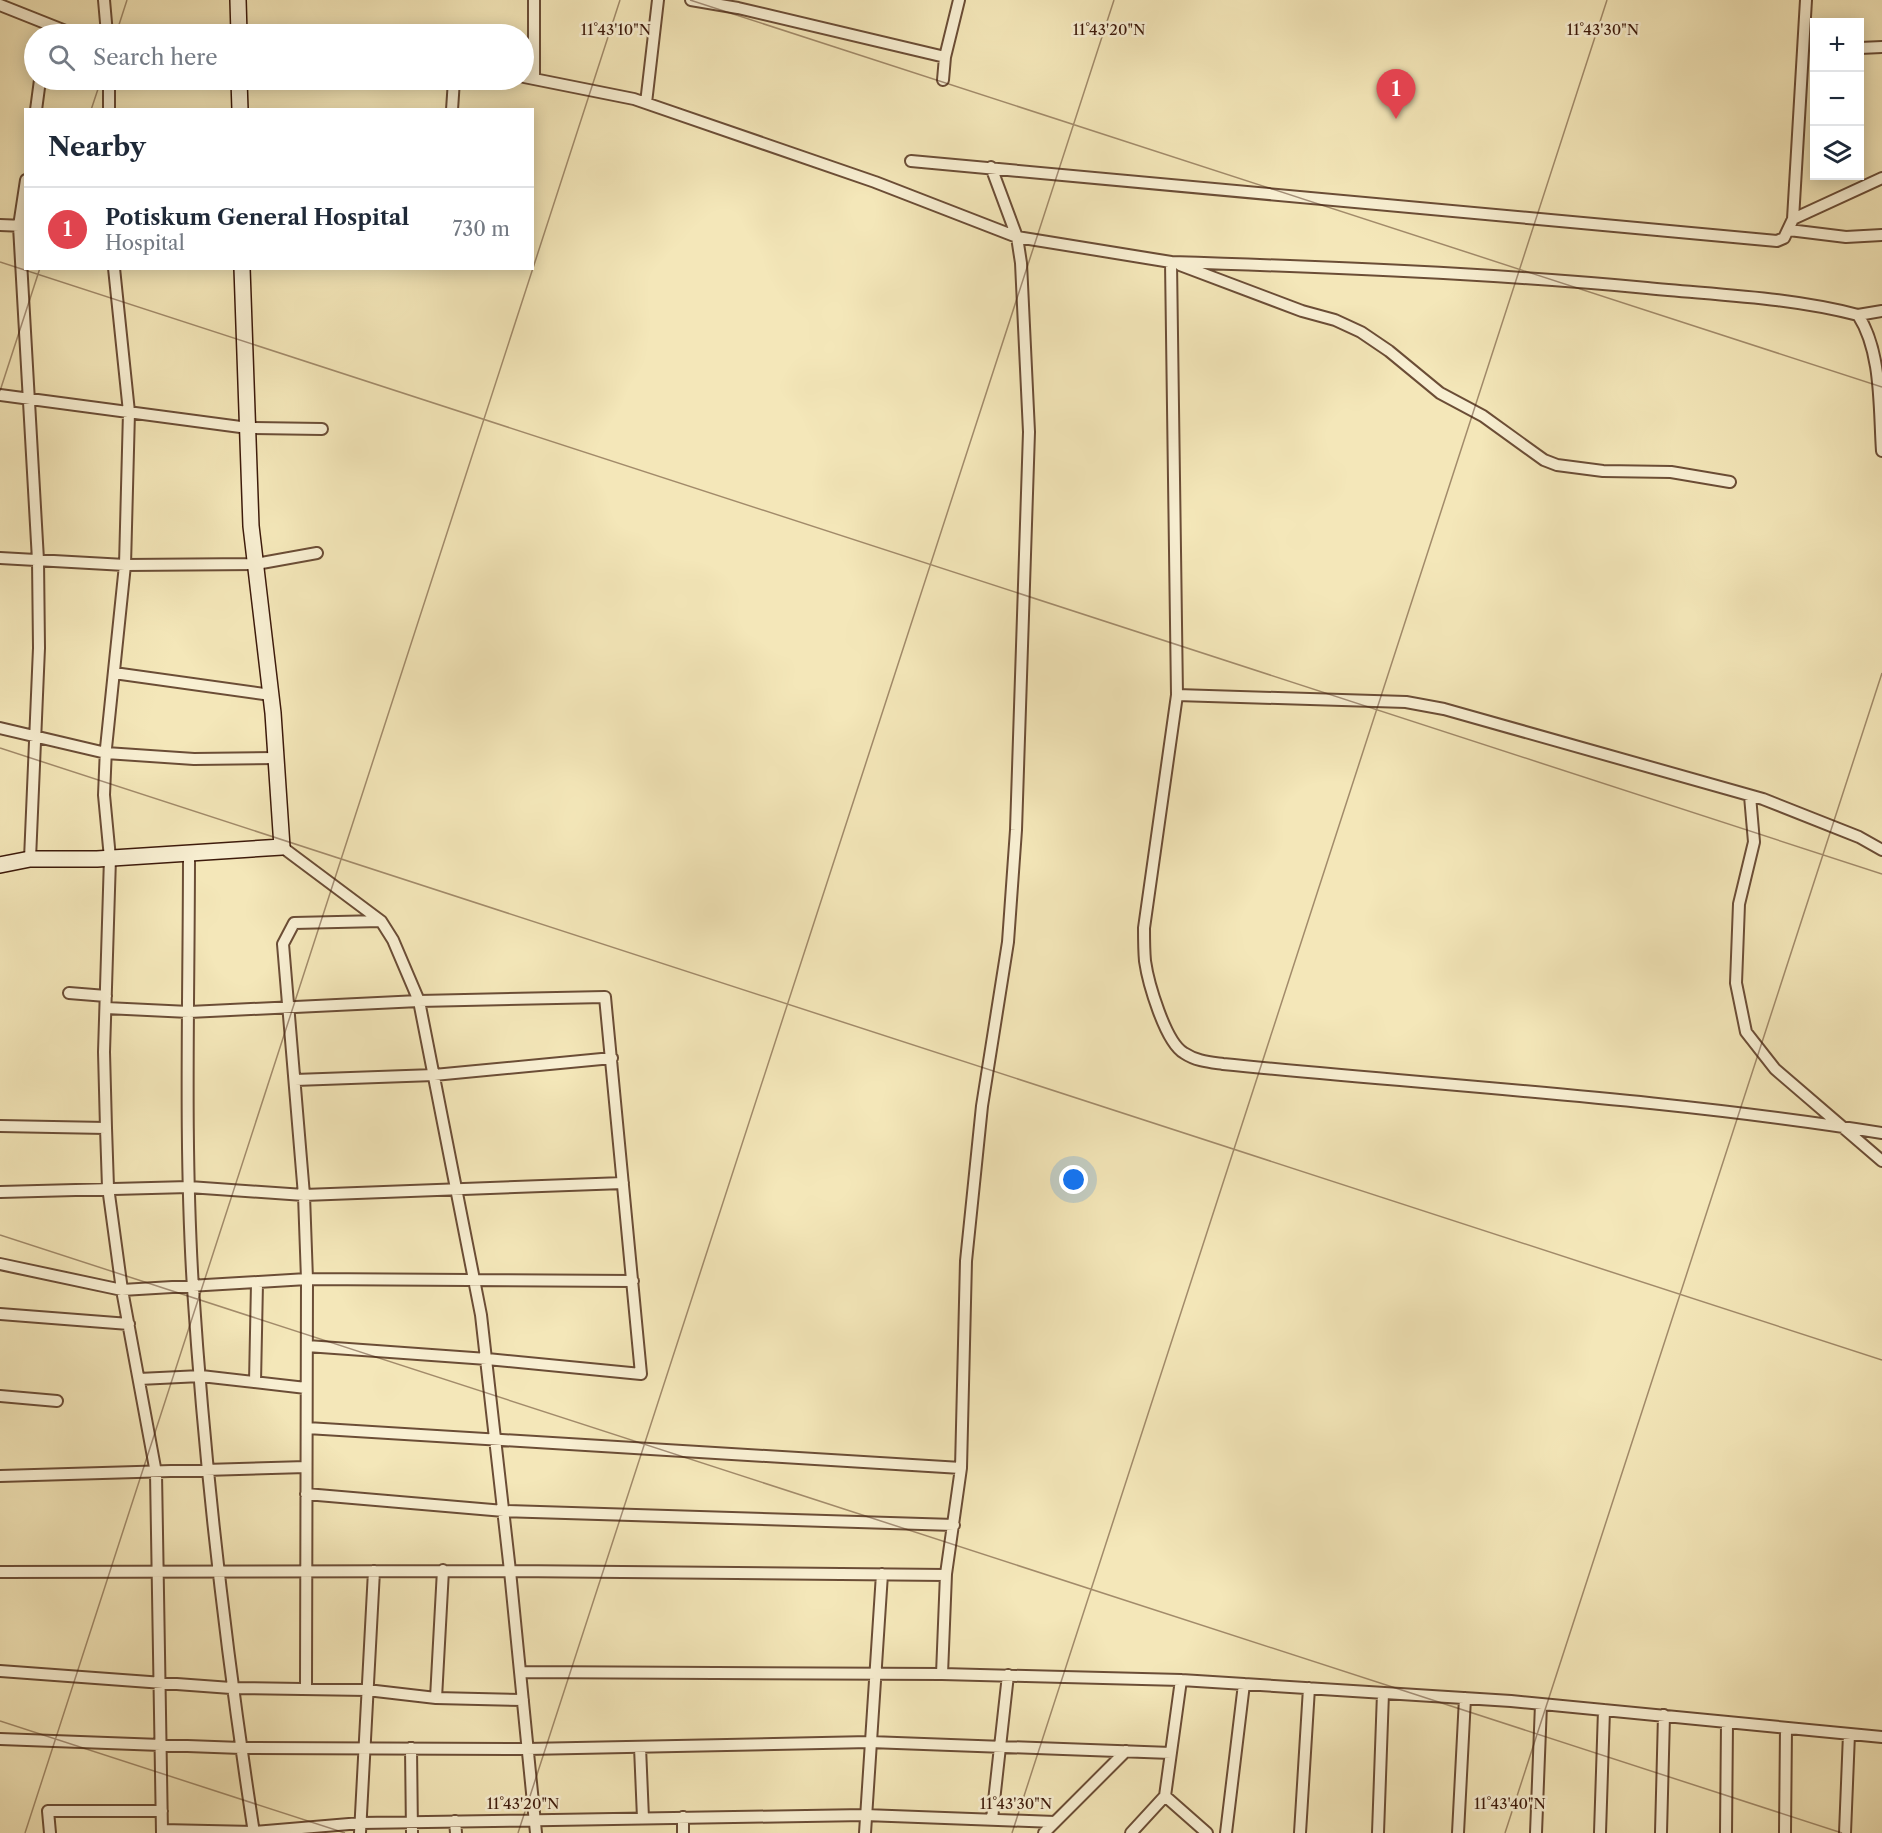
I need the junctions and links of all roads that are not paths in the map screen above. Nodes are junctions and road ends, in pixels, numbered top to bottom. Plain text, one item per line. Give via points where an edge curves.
1 (104, 0) edge
2 (238, 0) edge
3 (534, 0) edge
4 (657, 0) edge
5 (691, 0) edge
6 (959, 0) edge
7 (1806, 0) edge
8 (0, 5) edge
9 (36, 24) edge
10 (106, 24) edge
11 (238, 24) edge
12 (532, 24) edge
13 (1882, 47) edge
14 (1864, 48) edge
15 (1809, 49) edge
16 (945, 57) junction
17 (534, 78) edge
18 (943, 80) dead end
19 (39, 90) edge
20 (109, 90) edge
21 (240, 90) edge
22 (453, 90) edge
23 (646, 103) junction
24 (36, 108) edge
25 (109, 108) edge
26 (240, 108) edge
27 (452, 108) edge
28 (911, 161) dead end
29 (991, 167) junction
30 (1882, 178) edge
31 (24, 203) edge
32 (1793, 219) junction
33 (0, 225) edge
34 (22, 226) edge
35 (1789, 230) junction
36 (1882, 235) edge
37 (1017, 237) junction
38 (1172, 262) junction
39 (114, 270) edge
40 (242, 270) edge
41 (1882, 311) edge
42 (1857, 315) junction
43 (0, 395) edge
44 (27, 399) junction
45 (129, 412) junction
46 (248, 428) junction
47 (322, 429) dead end
48 (1882, 451) edge
49 (1730, 482) dead end
50 (317, 553) dead end
51 (0, 558) edge
52 (38, 560) junction
53 (125, 564) junction
54 (256, 564) junction
55 (114, 673) junction
56 (271, 695) junction
57 (1177, 695) junction
58 (0, 728) edge
59 (33, 736) junction
60 (106, 753) junction
61 (276, 758) junction
62 (1750, 796) junction
63 (282, 847) junction
64 (1882, 850) edge
65 (189, 853) junction
66 (110, 858) junction
67 (30, 859) junction
68 (0, 865) edge
69 (381, 921) junction
70 (69, 993) dead end
71 (106, 996) junction
72 (419, 1001) junction
73 (106, 1008) junction
74 (289, 1009) junction
75 (189, 1012) junction
76 (612, 1058) junction
77 (434, 1075) junction
78 (295, 1080) junction
79 (0, 1126) edge
80 (1845, 1127) junction
81 (106, 1128) junction
82 (1882, 1133) edge
83 (1882, 1161) edge
84 (623, 1183) junction
85 (108, 1187) junction
86 (189, 1187) junction
87 (456, 1188) junction
88 (0, 1192) edge
89 (304, 1195) junction
90 (0, 1264) edge
91 (307, 1279) junction
92 (473, 1279) junction
93 (633, 1281) junction
94 (257, 1283) junction
95 (193, 1287) junction
96 (122, 1290) junction
97 (0, 1314) edge
98 (129, 1324) junction
99 (307, 1346) junction
100 (487, 1359) junction
101 (201, 1376) junction
102 (139, 1379) junction
103 (255, 1382) junction
104 (306, 1388) junction
105 (0, 1396) edge
106 (57, 1401) dead end
107 (307, 1428) junction
108 (495, 1439) junction
109 (306, 1467) junction
110 (961, 1468) junction
111 (207, 1470) junction
112 (156, 1473) junction
113 (0, 1476) edge
114 (306, 1494) junction
115 (504, 1511) junction
116 (954, 1525) junction
117 (158, 1570) junction
118 (443, 1570) junction
119 (219, 1571) junction
120 (305, 1571) junction
121 (374, 1571) junction
122 (510, 1571) junction
123 (0, 1572) edge
124 (882, 1574) junction
125 (946, 1575) junction
126 (0, 1671) edge
127 (520, 1672) junction
128 (874, 1674) junction
129 (942, 1674) junction
130 (1008, 1675) junction
131 (1181, 1680) junction
132 (158, 1683) junction
133 (1244, 1684) junction
134 (231, 1688) junction
135 (306, 1688) junction
136 (1309, 1688) junction
137 (368, 1690) junction
138 (1383, 1693) junction
139 (436, 1698) junction
140 (1465, 1698) junction
141 (523, 1700) junction
142 (1541, 1704) junction
143 (1604, 1710) junction
144 (1664, 1715) junction
145 (1727, 1723) junction
146 (1786, 1728) junction
147 (1849, 1734) junction
148 (1882, 1737) edge
149 (0, 1739) edge
150 (870, 1742) junction
151 (162, 1745) junction
152 (640, 1747) junction
153 (1000, 1747) junction
154 (241, 1748) junction
155 (364, 1748) junction
156 (411, 1748) junction
157 (527, 1749) junction
158 (1126, 1751) junction
159 (1171, 1753) junction
160 (1165, 1796) junction
161 (162, 1811) junction
162 (866, 1815) junction
163 (683, 1817) junction
164 (643, 1818) junction
165 (534, 1819) junction
166 (992, 1819) junction
167 (455, 1821) junction
168 (1055, 1822) junction
169 (360, 1828) edge
170 (412, 1828) edge
171 (162, 1831) edge
172 (254, 1832) edge
173 (50, 1833) edge
174 (456, 1833) edge
175 (536, 1833) edge
176 (682, 1833) edge
177 (865, 1833) edge
178 (1044, 1833) edge
179 (1131, 1833) edge
180 (1208, 1833) edge
181 (1226, 1833) edge
182 (1300, 1833) edge
183 (1378, 1833) edge
184 (1458, 1833) edge
185 (1536, 1833) edge
186 (1600, 1833) edge
187 (1661, 1833) edge
188 (1726, 1833) edge
189 (1785, 1833) edge
190 (1845, 1833) edge

1 - 10 street
2 - 11 street
3 - 12 street
4 - 23 street
5 - 16 street
6 - 16 street
7 - 15 street
8 - 9 street
13 - 14 street
15 - 32 street
16 - 18 street
17 - 23 street
19 - 24 street
20 - 25 street
21 - 26 street
22 - 27 street
23 - 37 street via 875,182
28 - 29 street
29 - 35 street via 1777,241
29 - 37 street
30 - 32 street
31 - 34 street
32 - 35 street
33 - 34 street
34 - 44 street
35 - 36 street via 1846,237
37 - 38 street
37 - 110 street via 1029,432 1016,830 1008,942 982,1106 966,1261
38 - 42 street via 1373,268 1580,282 1815,304
38 - 49 street via 1361,332 1440,393 1482,416 1544,460 1603,471 1671,472
38 - 57 street
39 - 45 street
40 - 46 street
41 - 42 street
42 - 48 street via 1870,332 1875,359
43 - 44 street
44 - 45 street
44 - 52 street
45 - 46 street
45 - 53 street
46 - 47 street
46 - 54 street
50 - 54 street
51 - 52 street
52 - 53 street
52 - 59 street via 39,648
53 - 54 street
53 - 55 street
54 - 56 street
55 - 56 street
55 - 60 street
56 - 61 street
57 - 62 street via 1406,702 1444,709
57 - 80 street via 1144,928 1145,962 1158,1005 1169,1037 1182,1052 1200,1061 1223,1064 1595,1096
58 - 59 street
59 - 60 street
59 - 67 street
60 - 61 street via 194,759
60 - 66 street via 104,795
61 - 63 street
62 - 64 street via 1859,837
62 - 80 street via 1754,842 1739,904 1736,983 1746,1032 1775,1069
63 - 65 street
63 - 69 street
65 - 66 street
65 - 75 street
66 - 67 street
66 - 71 street
67 - 68 street
69 - 72 street
69 - 74 street via 294,923 283,944
70 - 71 street
71 - 73 street
72 - 74 street
72 - 76 street via 605,997
72 - 77 street
73 - 75 street
73 - 81 street
74 - 75 street
74 - 78 street
75 - 86 street
76 - 77 street
76 - 84 street
77 - 78 street
77 - 87 street
78 - 89 street
79 - 81 street
80 - 82 street
80 - 83 street
81 - 85 street
84 - 87 street
84 - 93 street
85 - 86 street
85 - 88 street
85 - 96 street
86 - 89 street
86 - 95 street
87 - 89 street
87 - 92 street
89 - 91 street
90 - 96 street
91 - 92 street
91 - 94 street
91 - 99 street
92 - 93 street
92 - 100 street
93 - 100 street via 641,1374
94 - 95 street
94 - 103 street
95 - 96 street
95 - 101 street
96 - 98 street
97 - 98 street
98 - 102 street
99 - 100 street
99 - 104 street
100 - 108 street
101 - 102 street
101 - 103 street
101 - 111 street
102 - 112 street
103 - 104 street
104 - 107 street
105 - 106 street
107 - 108 street
107 - 109 street
108 - 110 street
108 - 115 street
109 - 111 street
109 - 114 street
110 - 116 street
111 - 112 street
111 - 119 street
112 - 113 street
112 - 117 street
114 - 115 street
114 - 120 street
115 - 116 street
115 - 122 street
116 - 125 street
117 - 119 street
117 - 123 street
117 - 132 street
118 - 121 street
118 - 122 street
118 - 139 street
119 - 120 street
119 - 134 street
120 - 121 street
120 - 135 street
121 - 137 street
122 - 124 street
122 - 127 street
124 - 125 street
124 - 128 street
125 - 129 street
126 - 132 street
127 - 128 street
127 - 141 street
128 - 129 street
128 - 150 street
129 - 130 street
130 - 131 street
130 - 153 street
131 - 133 street
131 - 159 street
132 - 134 street
132 - 151 street
133 - 136 street
133 - 181 street
134 - 135 street
134 - 154 street
135 - 137 street
136 - 138 street
136 - 182 street
137 - 139 street
137 - 155 street
138 - 140 street
138 - 183 street
139 - 141 street
140 - 142 street
140 - 184 street
141 - 157 street
142 - 143 street
142 - 185 street
143 - 144 street
143 - 186 street
144 - 145 street
144 - 187 street
145 - 146 street
145 - 188 street
146 - 147 street
146 - 189 street
147 - 148 street
147 - 190 street
149 - 151 street
150 - 152 street
150 - 153 street
150 - 162 street
151 - 154 street
151 - 161 street
152 - 157 street
152 - 164 street
153 - 158 street
153 - 166 street
154 - 155 street
154 - 172 street
155 - 156 street
155 - 169 street
156 - 157 street
156 - 170 street
157 - 165 street
158 - 159 street
158 - 168 street
159 - 160 street
160 - 179 street
160 - 180 street
161 - 171 street
161 - 173 street via 48,1811
162 - 163 street
162 - 166 street
162 - 177 street
163 - 164 street
163 - 176 street
164 - 165 street
165 - 167 street
165 - 175 street
166 - 168 street
167 - 170 street
167 - 174 street
168 - 178 street
169 - 170 street
169 - 172 street
171 - 172 street

